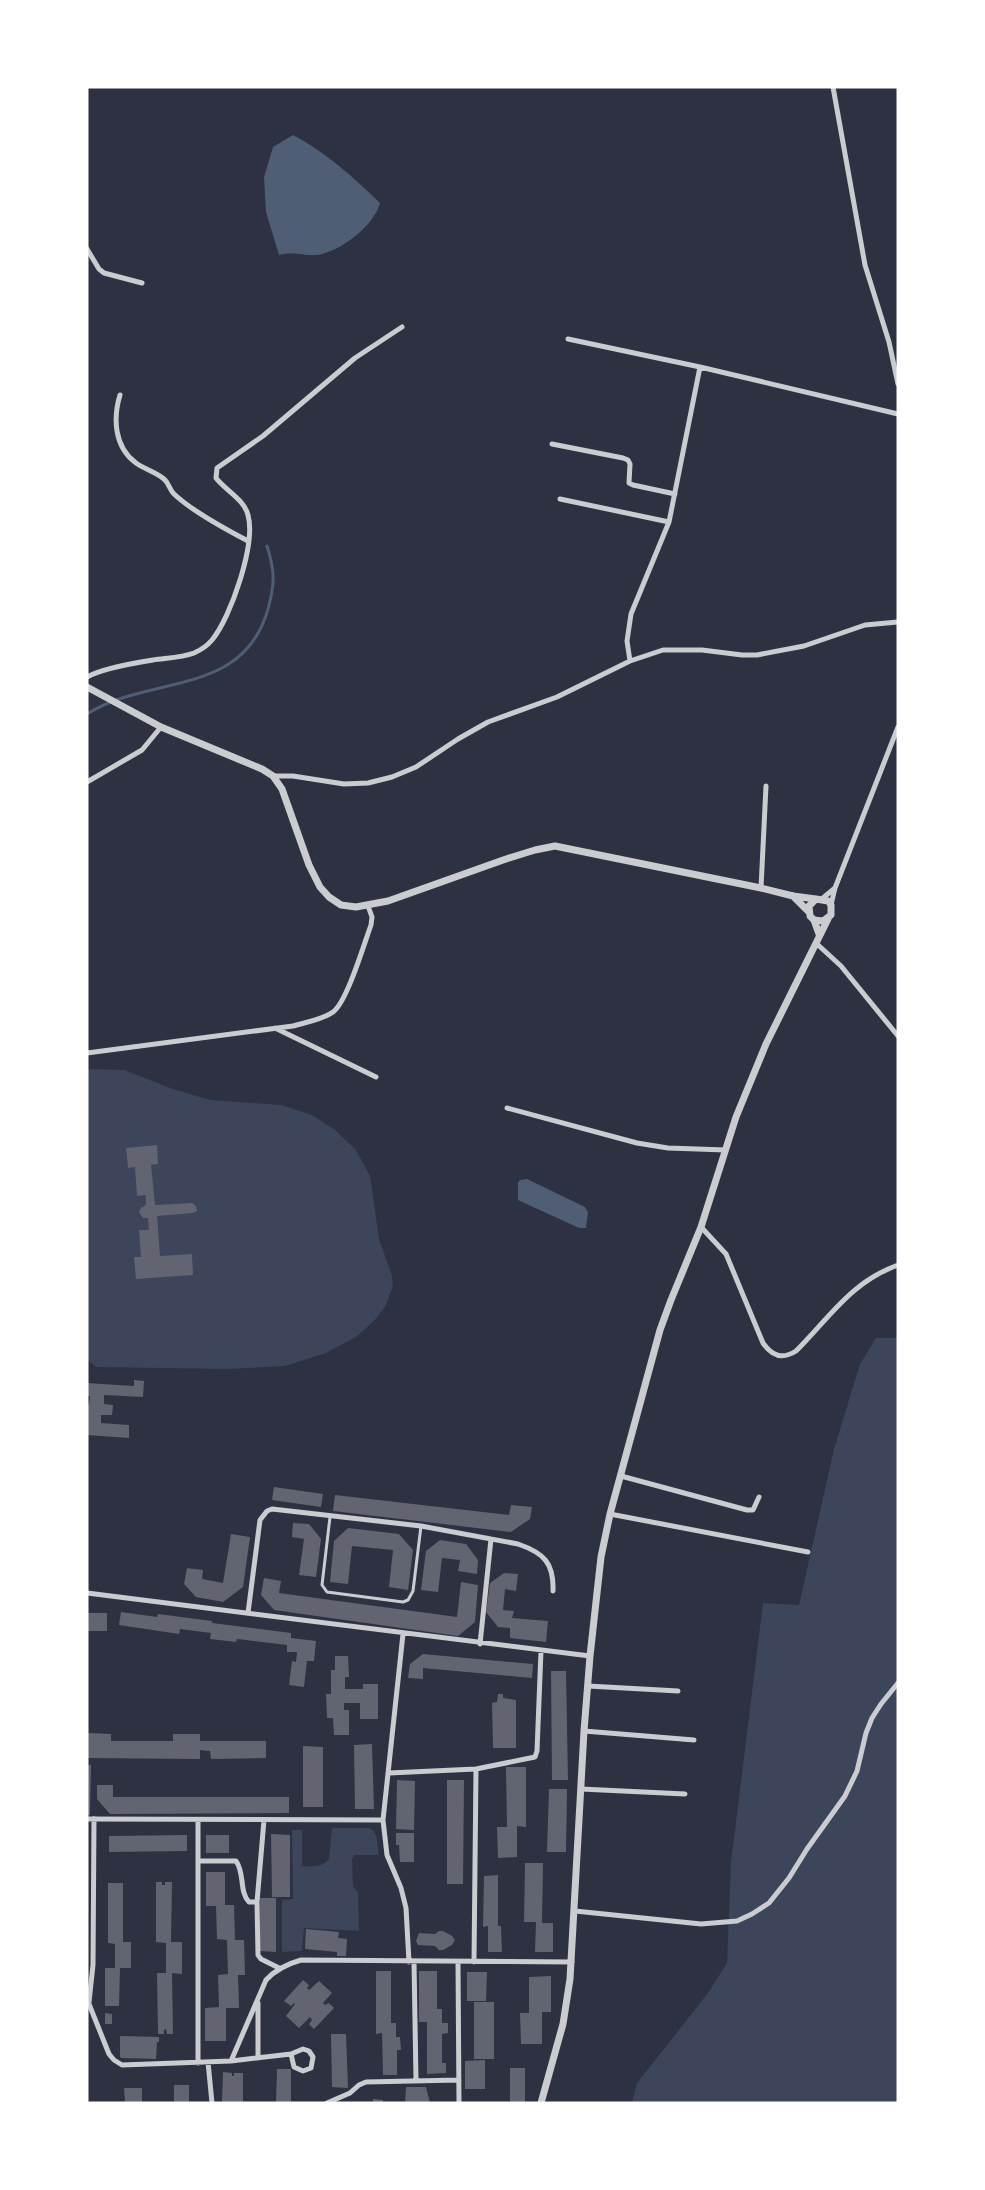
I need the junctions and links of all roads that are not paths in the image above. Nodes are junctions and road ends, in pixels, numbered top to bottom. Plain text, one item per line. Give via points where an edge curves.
1 (833, 87) edge
2 (87, 249) edge
3 (142, 283) dead end
4 (402, 327) dead end
5 (568, 339) dead end
6 (700, 367) junction
7 (898, 384) edge
8 (120, 395) dead end
9 (898, 414) edge
10 (552, 444) dead end
11 (675, 494) junction
12 (560, 499) dead end
13 (669, 522) junction
14 (248, 541) junction
15 (898, 622) edge
16 (630, 661) junction
17 (87, 677) edge
18 (89, 688) edge
19 (161, 727) junction
20 (898, 727) edge
21 (273, 776) junction
22 (87, 782) edge
23 (766, 786) dead end
24 (761, 888) junction
25 (835, 888) junction
26 (793, 896) junction
27 (820, 898) junction
28 (831, 905) junction
29 (368, 906) junction
30 (808, 911) junction
31 (828, 919) junction
32 (814, 920) junction
33 (819, 934) junction
34 (817, 944) junction
35 (275, 1028) junction
36 (898, 1036) edge
37 (87, 1053) edge
38 (376, 1077) dead end
39 (507, 1108) dead end
40 (726, 1150) junction
41 (701, 1227) junction
42 (898, 1264) edge
43 (621, 1476) junction
44 (759, 1497) dead end
45 (610, 1514) junction
46 (331, 1515) junction
47 (421, 1526) junction
48 (491, 1539) junction
49 (808, 1552) dead end
50 (553, 1591) dead end
51 (87, 1593) edge
52 (248, 1613) junction
53 (403, 1634) junction
54 (480, 1644) junction
55 (541, 1651) junction
56 (591, 1656) junction
57 (898, 1683) edge
58 (588, 1686) junction
59 (678, 1691) dead end
60 (584, 1731) junction
61 (694, 1740) dead end
62 (476, 1769) junction
63 (389, 1773) junction
64 (581, 1789) junction
65 (685, 1794) dead end
66 (87, 1819) edge
67 (94, 1819) junction
68 (198, 1820) junction
69 (264, 1820) junction
70 (384, 1820) junction
71 (199, 1861) junction
72 (257, 1902) junction
73 (575, 1911) junction
74 (412, 1962) junction
75 (458, 1962) junction
76 (474, 1962) junction
77 (572, 1962) junction
78 (279, 1968) junction
79 (258, 1998) junction
80 (88, 2001) edge
81 (291, 2054) junction
82 (258, 2058) junction
83 (231, 2061) junction
84 (198, 2062) junction
85 (208, 2062) junction
86 (416, 2080) junction
87 (459, 2080) junction
88 (212, 2103) edge
89 (327, 2103) edge
90 (459, 2103) edge
91 (542, 2103) edge

1 - 7 street via 866,265
2 - 3 street via 104,273
4 - 14 street via 356,358 263,436 217,468 216,478 248,513
5 - 6 street
6 - 9 street
6 - 11 street
8 - 14 street via 115,412 117,433 128,456 163,477 178,498
10 - 11 street via 628,460 629,483
11 - 13 street
12 - 13 street
13 - 16 street via 631,614 627,641
14 - 17 street via 236,594 211,642 187,655
15 - 16 street via 865,625 813,643 757,655 675,649
16 - 21 street via 557,697 488,722 416,767 392,777 344,784
18 - 19 street
19 - 21 street
19 - 22 street via 142,750
20 - 25 street
21 - 29 street via 282,789 320,887 341,905
23 - 24 street
24 - 26 street
24 - 29 street via 555,846
25 - 27 street
25 - 28 street
26 - 27 street
26 - 30 street
27 - 28 street
27 - 30 street via 812,901
28 - 31 street
29 - 35 street via 372,921 339,1006 318,1020
30 - 32 street
31 - 32 street
31 - 33 street
32 - 33 street
33 - 34 street
34 - 36 street via 841,966
34 - 40 street via 758,1062
35 - 37 street
35 - 38 street
39 - 40 street via 637,1143
40 - 41 street
41 - 42 street via 726,1254 763,1343 780,1356 796,1350 858,1286
41 - 43 street via 660,1330
43 - 44 street via 747,1510 753,1510
43 - 45 street
45 - 49 street
45 - 56 street via 601,1557
46 - 47 street
46 - 47 lane via 324,1590 403,1602 413,1591
46 - 52 street via 272,1509 263,1514
47 - 48 street
48 - 50 street via 530,1548 540,1555 553,1573
48 - 54 street
51 - 52 street
52 - 53 street
53 - 54 street
53 - 63 street
54 - 55 street
55 - 56 street
55 - 62 street via 537,1754
56 - 58 street
57 - 73 street via 872,1718 858,1771 845,1796 769,1902 737,1921 701,1924
58 - 59 street
58 - 60 street
60 - 61 street
60 - 64 street
62 - 63 street
62 - 76 street
63 - 70 street
64 - 65 street
64 - 73 street
66 - 67 street
67 - 68 street
67 - 80 street via 93,1965
68 - 69 street
68 - 71 street
69 - 70 street
69 - 72 street
70 - 74 street via 387,1855 406,1908
71 - 72 street via 236,1861 245,1898
71 - 84 street
72 - 78 street via 258,1955
73 - 77 street
74 - 75 street
74 - 78 street via 301,1960
74 - 86 street
75 - 76 street
75 - 87 street
76 - 77 street
77 - 91 street via 563,2024
78 - 79 street via 266,1980
79 - 82 street
79 - 83 street
80 - 84 street via 109,2054 122,2065
81 - 81 street via 309,2051 313,2057 311,2068 303,2071 294,2067
81 - 82 street
82 - 83 street
83 - 85 street
84 - 85 street
85 - 88 street
86 - 87 street
86 - 89 street via 366,2082
87 - 90 street

